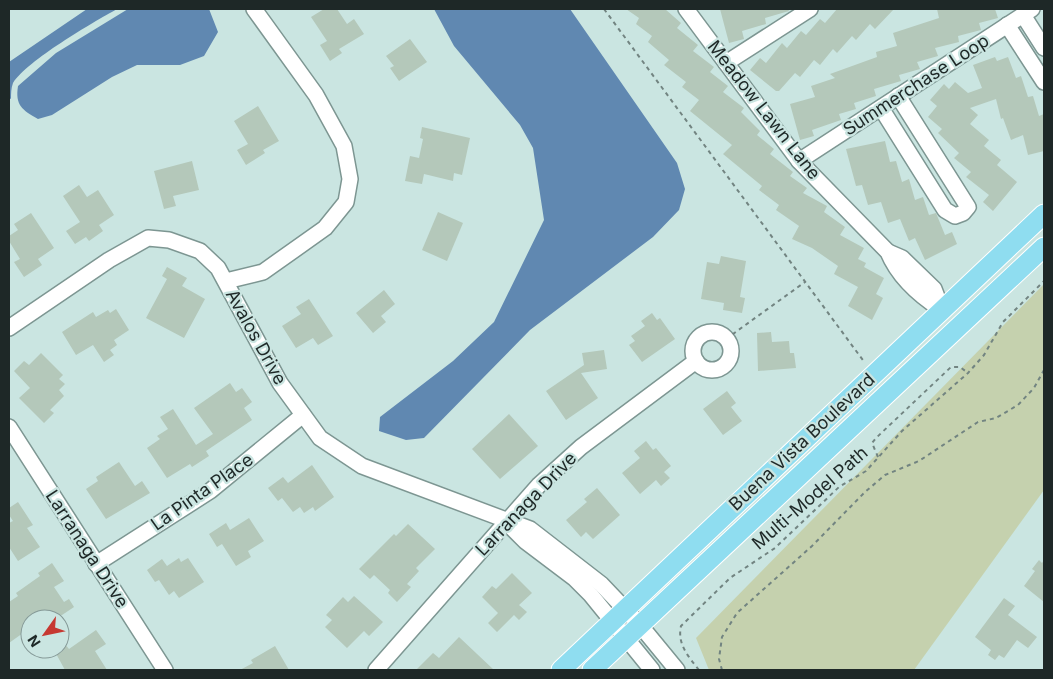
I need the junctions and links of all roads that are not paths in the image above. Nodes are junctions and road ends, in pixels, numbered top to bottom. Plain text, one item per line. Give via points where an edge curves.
1 (254, 9) edge
2 (686, 9) edge
3 (810, 9) edge
4 (1027, 12) edge
5 (1007, 25) junction
6 (1044, 48) edge
7 (726, 63) junction
8 (1044, 82) edge
9 (898, 96) junction
10 (881, 108) junction
11 (799, 161) junction
12 (1044, 214) edge
13 (1044, 247) edge
14 (226, 281) junction
15 (942, 310) junction
16 (959, 327) junction
17 (9, 328) edge
18 (696, 361) junction
19 (303, 416) junction
20 (9, 427) edge
21 (506, 521) junction
22 (96, 564) junction
23 (619, 616) junction
24 (640, 625) junction
25 (627, 638) junction
26 (165, 670) edge
27 (376, 670) edge
28 (561, 670) edge
29 (592, 670) edge
30 (652, 670) edge
31 (677, 670) edge

1 - 14 street via 316,95 344,146 350,179 346,202 325,228 263,272
2 - 7 street, Meadow Lawn Lane
3 - 7 street
4 - 5 street, Summerchase Loop
4 - 6 street
5 - 8 street
5 - 9 street, Summerchase Loop
7 - 11 street, Meadow Lawn Lane
9 - 10 street, Summerchase Loop
9 - 10 street via 968,207 963,213 955,216 945,210
10 - 11 street, Summerchase Loop
11 - 15 street, Meadow Lawn Lane via 888,252 894,266 925,299
12 - 15 main road, Buena Vista Boulevard
13 - 16 main road, Buena Vista Boulevard
14 - 17 street, Avalos Drive via 200,251 169,240 148,238 109,260
14 - 19 street, Avalos Drive via 280,384
15 - 16 main road
15 - 23 main road, Buena Vista Boulevard
16 - 24 main road, Buena Vista Boulevard
18 - 18 street via 694,349 704,334 716,333 726,339 731,350 724,366 712,370
18 - 21 street, Larranaga Drive via 581,447
19 - 21 street, Avalos Drive via 320,438 362,466
19 - 22 street, La Pinta Place via 210,491
20 - 22 street, Larranaga Drive
21 - 23 street, Avalos Drive via 530,529 584,569
21 - 27 street, Larranaga Drive
22 - 26 street, Larranaga Drive
23 - 24 street
23 - 25 street
23 - 28 main road, Buena Vista Boulevard
24 - 25 main road, Buena Vista Boulevard
24 - 31 street
25 - 29 main road, Buena Vista Boulevard
25 - 30 street

